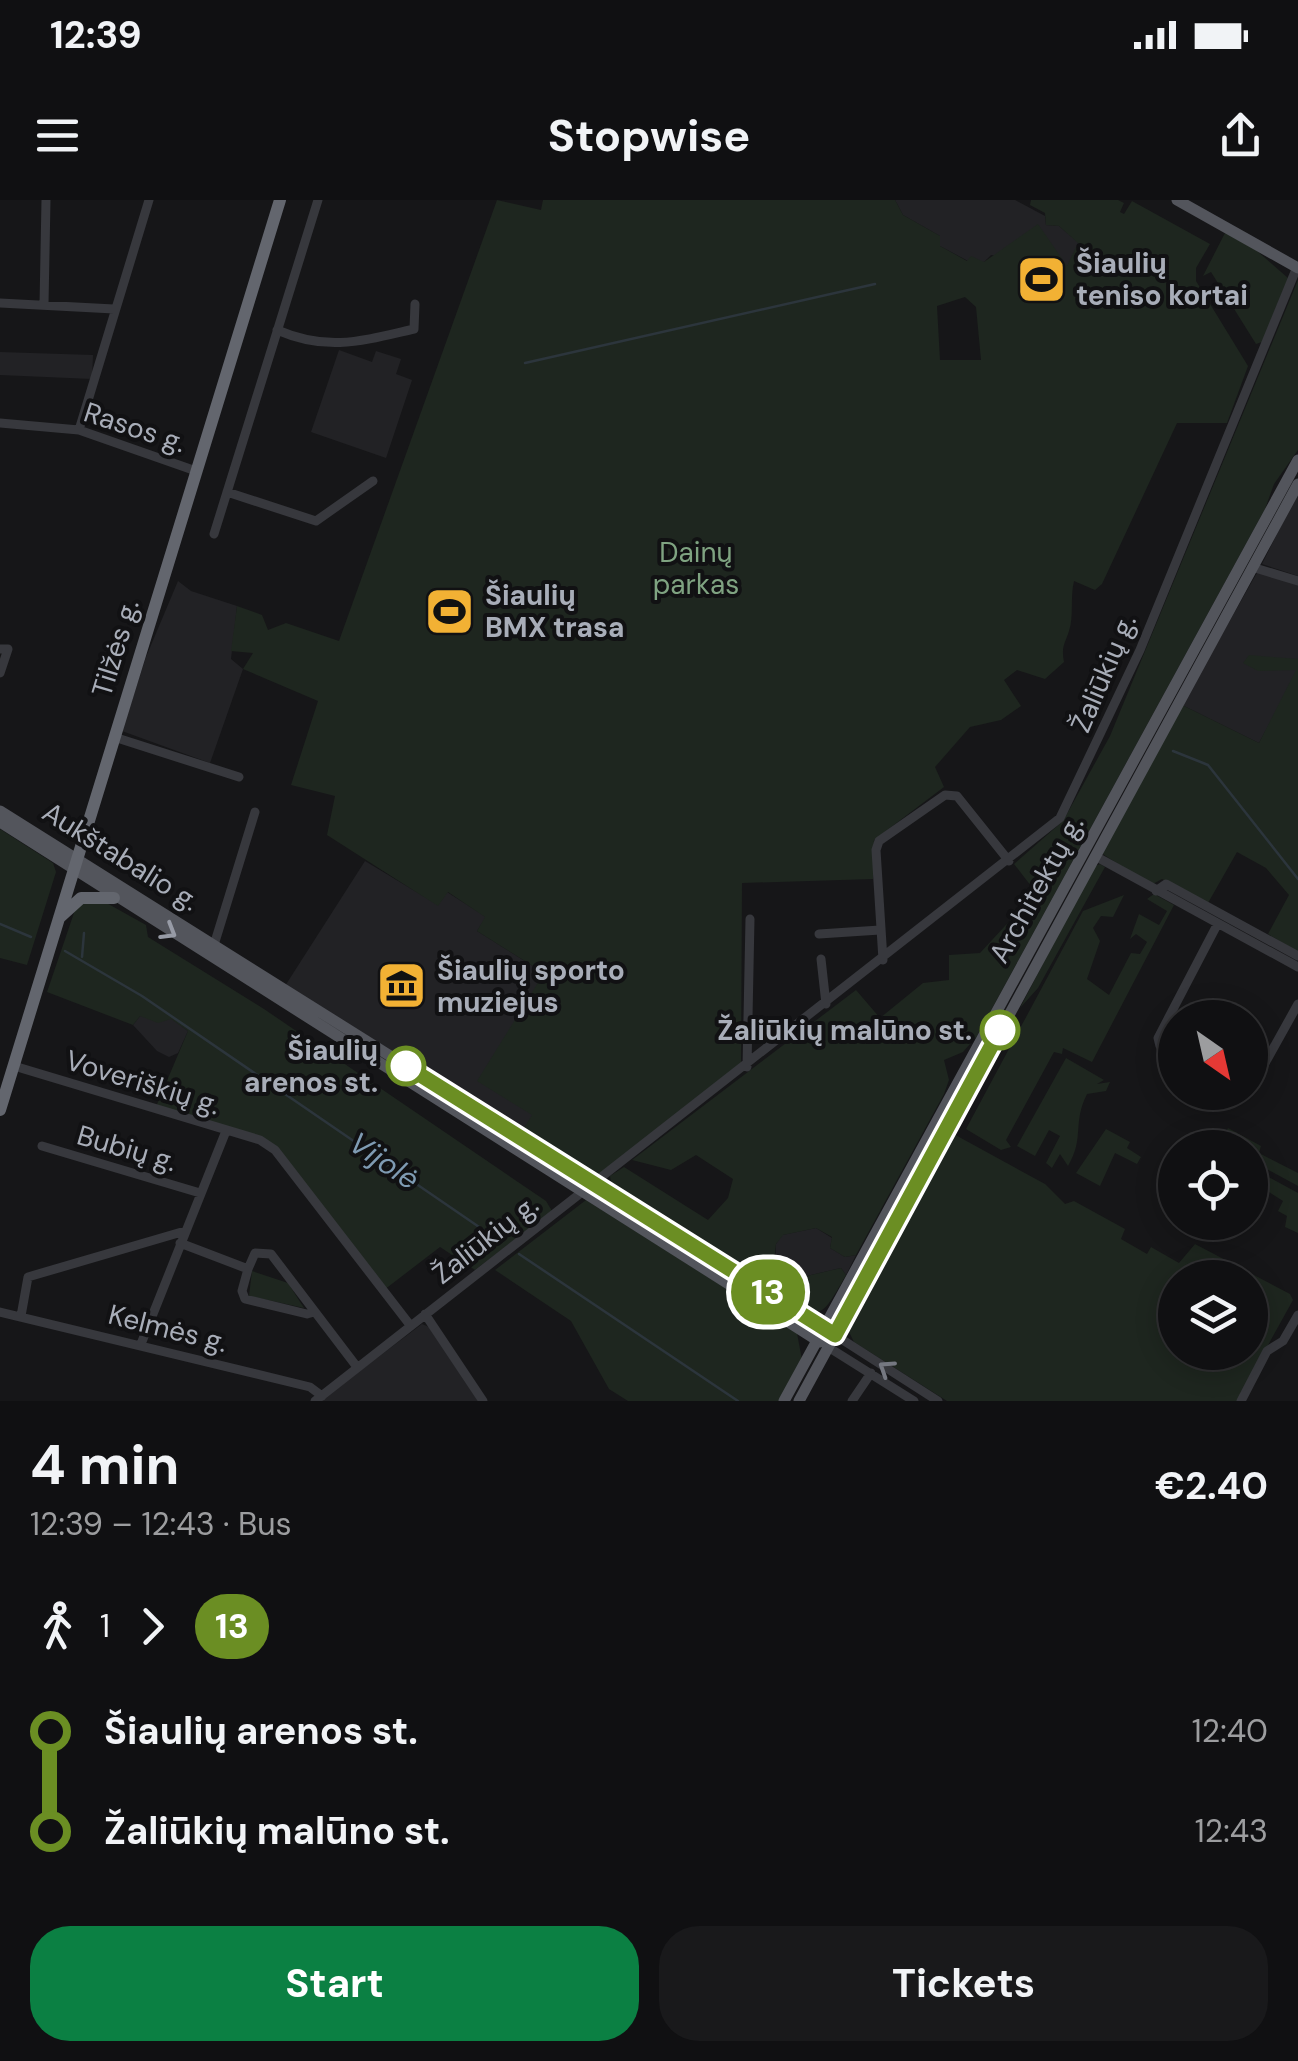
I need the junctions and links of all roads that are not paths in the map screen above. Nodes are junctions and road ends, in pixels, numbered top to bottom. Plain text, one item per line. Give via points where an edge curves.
1 (46, 200) edge
2 (149, 200) edge
3 (280, 200) edge
4 (318, 200) edge
5 (1177, 200) edge
6 (1298, 268) edge
7 (0, 303) edge
8 (415, 304) dead end
9 (44, 305) junction
10 (114, 309) junction
11 (277, 330) junction
12 (0, 423) edge
13 (79, 430) junction
14 (1298, 460) edge
15 (196, 471) junction
16 (373, 481) dead end
17 (1298, 484) edge
18 (227, 492) junction
19 (214, 534) dead end
20 (1247, 565) junction
21 (1298, 580) edge
22 (0, 649) edge
23 (0, 673) edge
24 (114, 736) junction
25 (1136, 770) junction
26 (239, 777) dead end
27 (0, 810) edge
28 (255, 812) dead end
29 (0, 822) edge
30 (1095, 856) junction
31 (1009, 860) junction
32 (74, 864) junction
33 (1156, 891) junction
34 (114, 898) junction
35 (750, 919) dead end
36 (58, 920) junction
37 (1217, 925) junction
38 (880, 930) junction
39 (1046, 933) junction
40 (819, 934) dead end
41 (211, 950) junction
42 (1298, 956) edge
43 (821, 959) dead end
44 (884, 960) junction
45 (1298, 967) edge
46 (1178, 1000) edge
47 (826, 1004) junction
48 (1298, 1004) edge
49 (1268, 1057) edge
50 (14, 1066) junction
51 (746, 1067) junction
52 (0, 1110) edge
53 (226, 1132) junction
54 (42, 1146) dead end
55 (594, 1183) junction
56 (200, 1192) junction
57 (583, 1192) junction
58 (185, 1230) junction
59 (180, 1244) junction
60 (248, 1269) junction
61 (0, 1312) edge
62 (314, 1312) junction
63 (425, 1314) junction
64 (1298, 1315) edge
65 (21, 1316) junction
66 (410, 1326) junction
67 (1286, 1337) junction
68 (826, 1338) junction
69 (1298, 1343) edge
70 (141, 1344) junction
71 (357, 1367) junction
72 (870, 1374) junction
73 (1244, 1396) edge
74 (318, 1398) edge
75 (483, 1401) edge
76 (784, 1401) edge
77 (798, 1401) edge
78 (852, 1401) edge
79 (914, 1401) edge
80 (937, 1401) edge
81 (1255, 1401) edge

1 - 9 street
2 - 10 street
3 - 15 highway, Tilžės g.
4 - 11 street
5 - 6 main road
6 - 31 street, Žaliūkių g. via 1098,742 1060,818
7 - 9 street
8 - 11 street via 414,330 344,344 323,345
9 - 10 street
10 - 13 street
11 - 18 street
12 - 13 street, Rasos g.
13 - 15 street, Rasos g.
14 - 20 main road, Architektų g.
15 - 24 highway, Tilžės g.
16 - 18 street via 316,521
17 - 20 main road, Architektų g.
18 - 19 street
20 - 21 street
20 - 25 main road, Architektų g.
22 - 23 street via 8,649
24 - 26 street
24 - 32 highway, Tilžės g.
25 - 30 main road, Architektų g.
25 - 39 main road, Architektų g.
27 - 32 main road, Aukštabalio g.
28 - 41 street
29 - 32 main road, Aukštabalio g.
30 - 33 street
30 - 39 main road, Architektų g.
31 - 38 street via 960,798 946,795 879,841
31 - 44 street, Žaliūkių g.
32 - 34 main road, Aukštabalio g.
32 - 36 highway, Tilžės g.
32 - 41 main road, Aukštabalio g.
33 - 37 street
33 - 42 street via 1166,884
34 - 36 highway via 81,898
34 -> 41 main road, Aukštabalio g.
35 - 51 street
36 - 50 highway, Tilžės g.
37 - 45 street
37 - 46 street
38 - 40 street
38 - 44 street
39 - 68 main road, Architektų g.
41 - 55 main road
41 - 57 main road
43 - 47 street
44 - 47 street, Žaliūkių g.
47 - 51 street, Žaliūkių g.
48 - 49 street
50 - 52 highway, Tilžės g.
50 - 53 street, Voveriškių g.
51 - 55 street, Žaliūkių g.
53 - 56 street
53 - 66 street, Voveriškių g. via 274,1150
54 - 56 street, Bubių g.
55 - 57 street, Žaliūkių g.
55 - 68 main road
56 - 58 street
57 - 63 street, Žaliūkių g.
57 - 68 main road
58 - 59 street
58 - 65 street via 28,1276
59 - 60 street
59 - 70 street
60 - 62 street via 246,1299
60 - 62 street via 255,1253 272,1254
61 - 65 street, Kelmės g.
62 - 71 street
63 - 66 street, Žaliūkių g.
63 - 75 street
64 - 67 street
65 - 70 street, Kelmės g.
66 - 71 street, Žaliūkių g.
67 - 69 street
67 - 73 street via 1267,1351
68 - 72 street
68 - 76 main road
68 - 77 main road
80 -> 68 street
70 - 74 street, Kelmės g. via 310,1387
71 - 74 street, Žaliūkių g.
72 - 78 street
72 - 79 street
73 - 81 street

